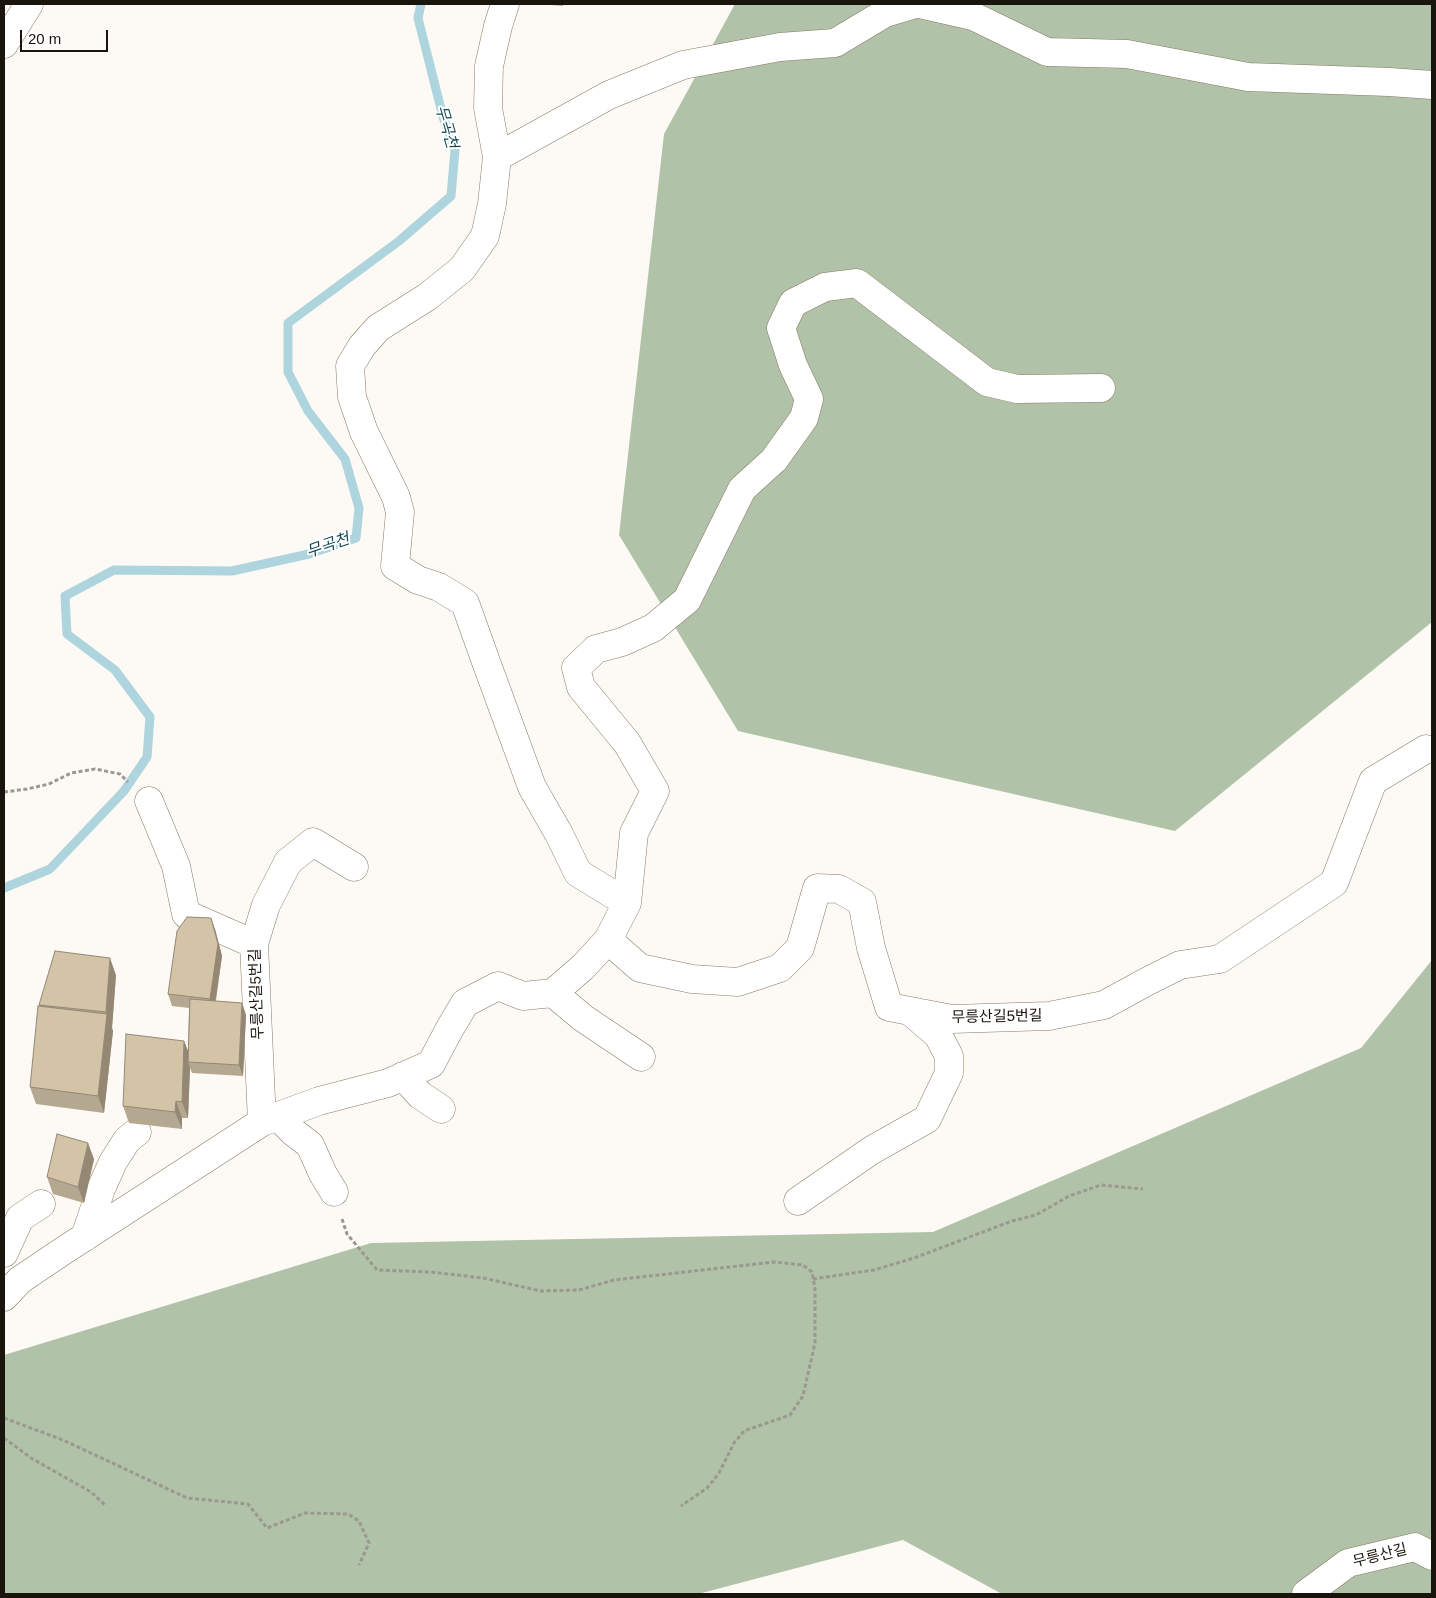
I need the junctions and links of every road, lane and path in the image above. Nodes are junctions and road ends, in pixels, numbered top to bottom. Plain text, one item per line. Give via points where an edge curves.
1 (29, 4) edge
2 (505, 4) edge
3 (915, 4) edge
4 (920, 4) edge
5 (4, 44) edge
6 (1432, 85) edge
7 (498, 157) junction
8 (1101, 388) dead end
9 (1426, 749) dead end
10 (120, 774) dead end
11 (4, 792) edge
12 (149, 801) dead end
13 (354, 867) dead end
14 (627, 902) junction
15 (608, 940) junction
16 (254, 944) junction
17 (553, 993) junction
18 (909, 1011) junction
19 (641, 1057) dead end
20 (403, 1076) junction
21 (441, 1109) dead end
22 (270, 1119) junction
23 (137, 1132) dead end
24 (1143, 1189) dead end
25 (334, 1192) joint
26 (798, 1201) dead end
27 (41, 1204) dead end
28 (85, 1237) junction
29 (4, 1253) edge
30 (814, 1279) junction
31 (4, 1297) edge
32 (4, 1418) edge
33 (4, 1438) edge
34 (106, 1506) dead end
35 (681, 1506) dead end
36 (1432, 1556) edge
37 (359, 1565) dead end
38 (1306, 1594) edge

1 - 5 street
2 - 7 street via 489,66 488,108
3 - 7 street via 885,13 835,43 780,47 683,64 609,95
4 - 6 street via 973,16 1047,52 1127,54 1248,77
7 - 14 street via 484,236 462,269 427,297 378,328 362,346 350,366 352,397 400,512 395,566 418,580 439,586 465,603 532,787 578,874
8 - 14 street via 1017,389 987,382 858,283 825,287 793,304 781,328 809,399 804,418 774,460 742,489 687,600 653,628 596,649 576,668 581,687 627,743 655,791 634,833
9 - 18 street, 무릉산길5번길 via 1373,780 1334,883 1220,959 1180,965 1104,1005 1049,1016 952,1019
10 - 11 path via 87,770 71,773 49,784
12 - 16 street via 176,866 186,914
13 - 16 street, 무릉산길5번길 via 313,842 288,862 266,905
14 - 15 street
15 - 17 street
15 - 18 street, 무릉산길5번길 via 640,968 692,979 738,982 780,968 800,948 817,888 839,889 862,902 871,948 889,1007
16 - 22 street, 무릉산길5번길
17 - 19 street via 583,1018
17 - 20 street via 523,996 498,986 466,1003 431,1064
18 - 26 street via 938,1034 949,1056 949,1073 927,1119 872,1150
20 - 21 street via 420,1095
20 - 22 street
22 - 25 street via 310,1145
22 - 28 street
23 - 28 street via 113,1162
24 - 30 path via 1102,1185 1069,1196 1036,1214 914,1258 874,1270
25 - 30 path via 347,1234 377,1270 484,1278 541,1291 579,1290 614,1280 774,1262 803,1265 812,1272
27 - 29 street via 20,1218
28 - 31 street via 20,1280
30 - 35 path via 815,1343 803,1396 790,1414 744,1431 707,1488
32 - 37 path via 64,1440 187,1498 248,1504 267,1528 305,1513 348,1514 359,1521 369,1544
33 - 34 path via 31,1458 91,1492
36 - 38 street, 무릉산길 via 1414,1547 1348,1564

